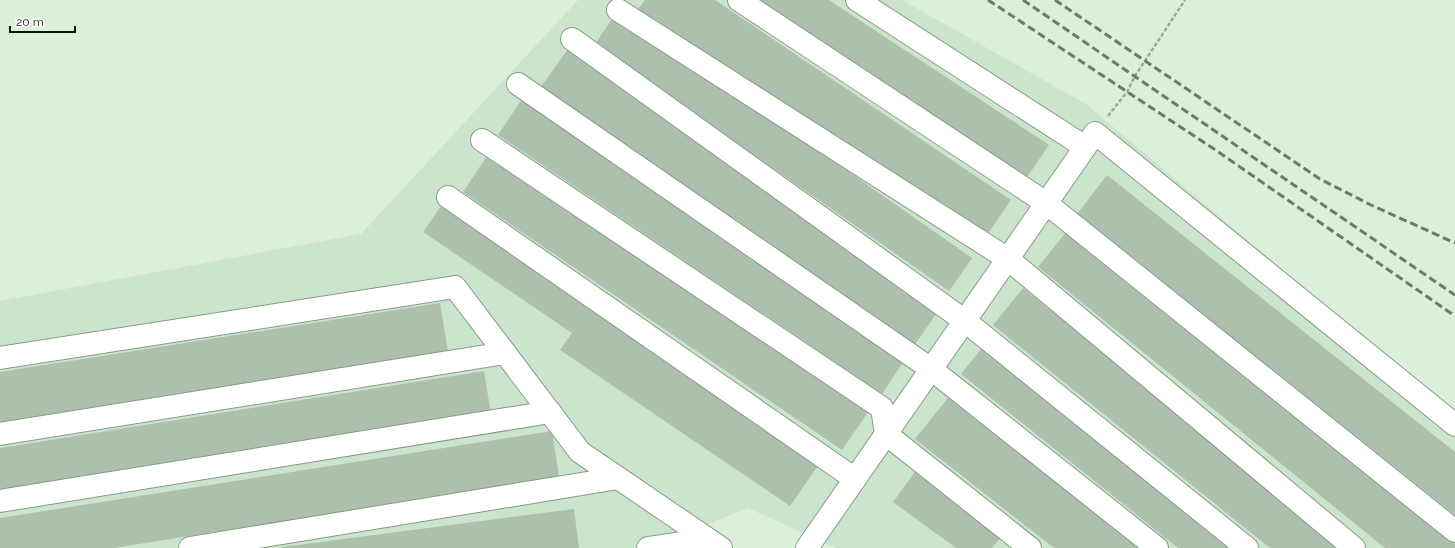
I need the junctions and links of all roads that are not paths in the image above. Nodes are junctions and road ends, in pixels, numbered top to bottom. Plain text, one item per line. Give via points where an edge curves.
1 (739, 0) edge
2 (857, 0) edge
3 (618, 10) dead end
4 (572, 39) dead end
5 (518, 84) dead end
6 (482, 140) dead end
7 (1090, 140) junction
8 (448, 197) dead end
9 (1046, 202) junction
10 (1008, 259) junction
11 (964, 321) junction
12 (505, 353) junction
13 (0, 358) edge
14 (931, 369) junction
15 (550, 412) junction
16 (1455, 425) edge
17 (0, 434) edge
18 (886, 434) junction
19 (618, 478) junction
20 (855, 479) junction
21 (0, 501) edge
22 (1455, 530) edge
23 (714, 543) edge
24 (190, 548) edge
25 (648, 548) edge
26 (807, 548) edge
27 (1030, 548) edge
28 (1157, 548) edge
29 (1247, 548) edge
30 (1354, 548) edge

1 - 9 street
2 - 7 street
3 - 10 street
4 - 11 street
5 - 14 street
6 - 18 street via 882,408
7 - 9 street
7 - 16 street
8 - 20 street
9 - 10 street
9 - 22 street
10 - 11 street
10 - 30 street
11 - 14 street
11 - 29 street
12 - 13 street via 455,287
12 - 15 street
12 - 17 street
14 - 18 street
14 - 28 street
15 - 19 street via 580,452
15 - 21 street
18 - 20 street
18 - 27 street
19 - 23 street
19 - 24 street
20 - 26 street
23 - 25 street

